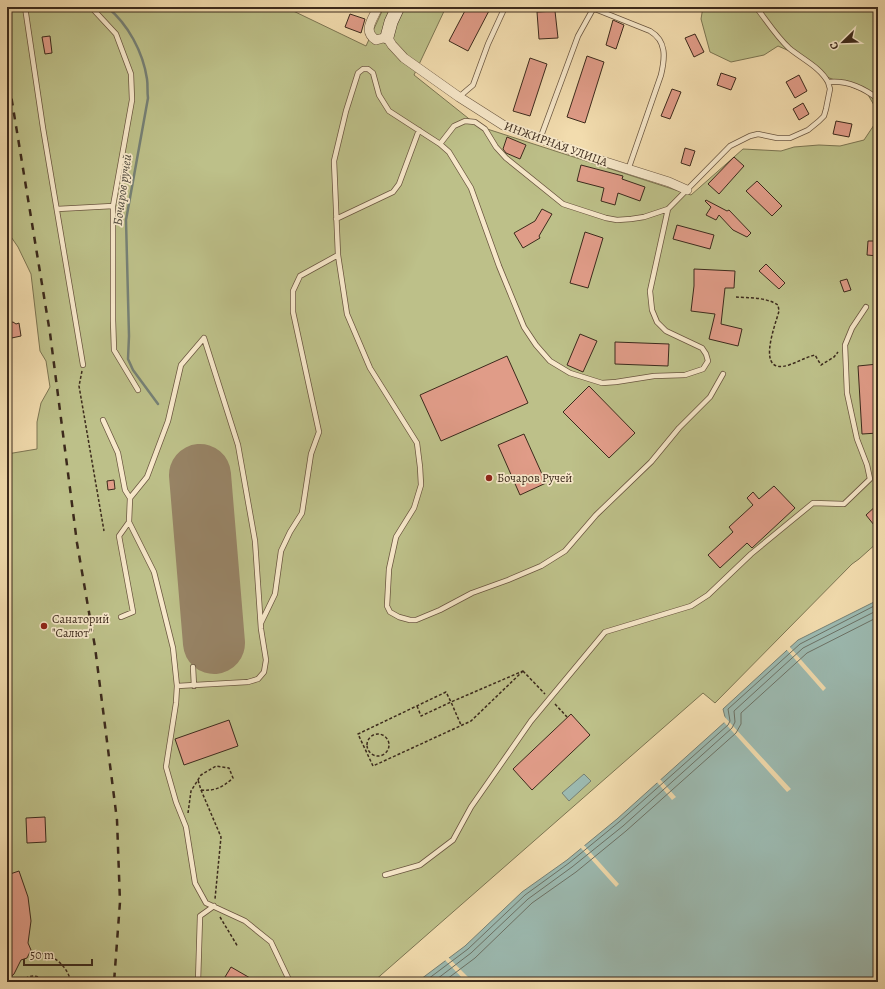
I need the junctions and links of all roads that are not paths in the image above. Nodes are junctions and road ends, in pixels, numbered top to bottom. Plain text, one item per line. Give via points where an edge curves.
1 (26, 7) edge
2 (91, 7) edge
3 (378, 7) edge
4 (398, 7) edge
5 (505, 7) edge
6 (756, 7) edge
7 (592, 8) edge
8 (387, 37) junction
9 (828, 82) junction
10 (460, 97) junction
11 (878, 99) edge
12 (419, 130) junction
13 (540, 139) junction
14 (440, 144) junction
15 (628, 170) junction
16 (687, 190) junction
17 (113, 206) junction
18 (57, 208) junction
19 (668, 209) junction
20 (336, 219) junction
21 (338, 255) junction
22 (866, 307) dead end
23 (84, 365) road end
24 (723, 374) dead end
25 (138, 390) dead end
26 (103, 420) dead end
27 (130, 498) junction
28 (129, 522) junction
29 (121, 616) dead end
30 (261, 624) junction
31 (193, 667) dead end
32 (177, 686) junction
33 (194, 686) junction
34 (385, 875) dead end
35 (214, 906) junction
36 (198, 982) edge
37 (290, 982) edge

1 - 18 lane
2 - 17 lane via 116,34 131,74 132,100
3 - 8 street via 368,28 369,33 376,40
4 - 8 street
5 - 10 lane via 473,85
6 - 9 lane via 779,38 825,75
7 - 13 lane via 578,36
7 - 15 lane via 650,31 658,36 663,50 665,61 661,75
8 - 10 street, ИНЖИРНАЯ УЛИЦА via 404,58
9 - 11 lane via 849,83
9 - 16 lane via 830,89 824,116 808,130 790,138 758,134 739,141 730,146
10 - 13 street, ИНЖИРНАЯ УЛИЦА via 503,125
12 - 14 lane
12 - 20 lane via 393,192
12 - 20 lane via 389,111 379,95 373,73 363,69 358,73 334,161
13 - 15 street, ИНЖИРНАЯ УЛИЦА
14 - 19 lane via 454,126 465,121 475,122 485,129 506,158 563,204 617,220 644,217
14 - 19 lane via 449,152 471,188 499,266 522,321 536,345 550,361 570,373 602,383 685,375 703,369 708,361 702,348 666,331 657,322 652,310 650,291
15 - 16 street, ИНЖИРНАЯ УЛИЦА
16 - 19 lane
17 - 18 lane
17 - 25 lane via 114,350
18 - 23 lane
20 - 21 lane
21 - 24 lane via 347,314 370,368 416,443 421,485 414,508 396,537 389,569 387,606 390,612 399,617 416,620 434,613 472,593 541,566 565,551 596,515 651,462 679,428 710,397
21 - 30 lane via 300,276 293,291 293,312 319,432 311,454 302,513 281,551 275,594
22 - 34 lane via 852,328 845,345 847,393 857,439 870,479 844,504 813,504 751,554 708,595 691,606 605,632 531,721 471,807 453,840 420,865
26 - 27 lane via 118,453 125,490
27 - 28 lane
27 - 30 lane via 147,477 168,421 181,365 204,338 238,445 255,541
28 - 29 lane via 119,536 133,612
28 - 32 lane via 154,572 173,648
30 - 33 lane via 266,660 264,672 258,679
31 - 33 lane
32 - 33 lane
32 - 35 lane via 166,767 186,826 195,883 206,903
35 - 36 lane via 200,916
35 - 37 lane via 245,921 271,942

